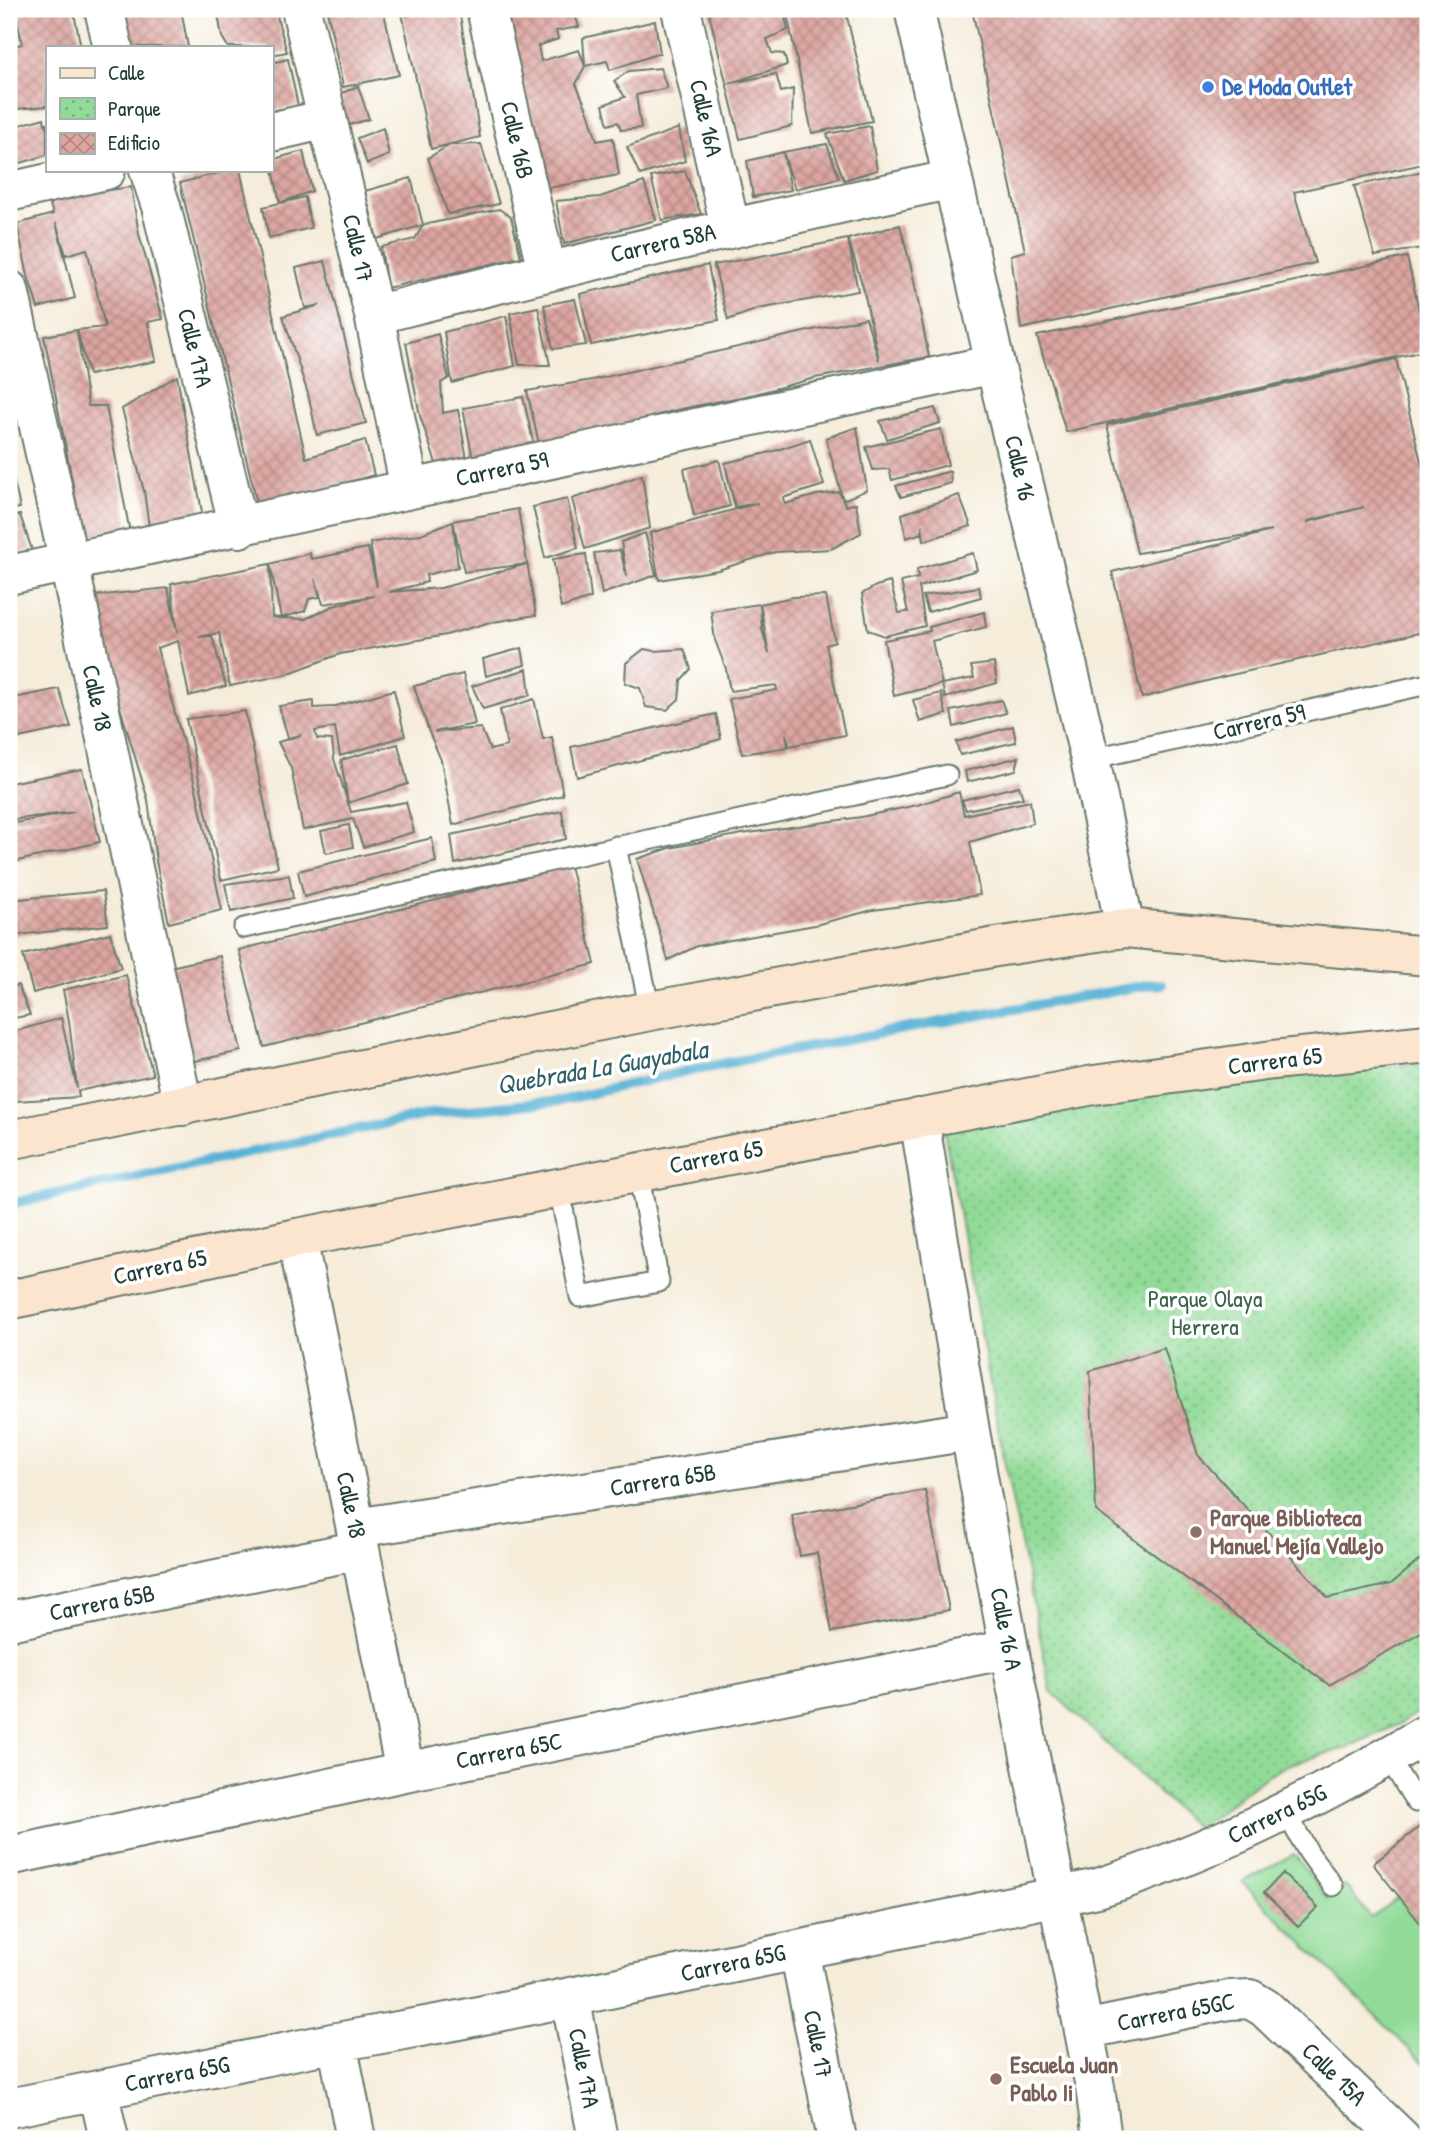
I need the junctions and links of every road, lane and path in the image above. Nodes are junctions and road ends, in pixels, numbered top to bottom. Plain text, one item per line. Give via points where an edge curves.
1 (104, 9) edge
2 (301, 9) edge
3 (486, 9) edge
4 (681, 9) edge
5 (914, 9) edge
6 (113, 46) edge
7 (327, 119) junction
8 (273, 132) edge
9 (97, 172) edge
10 (150, 172) edge
11 (953, 179) junction
12 (9, 192) edge
13 (730, 227) junction
14 (547, 271) junction
15 (9, 290) edge
16 (374, 315) junction
17 (995, 364) junction
18 (410, 489) junction
19 (239, 528) junction
20 (69, 563) junction
21 (9, 575) edge
22 (1428, 684) edge
23 (1090, 760) junction
24 (947, 775) dead end
25 (616, 846) junction
26 (244, 928) dead end
27 (1125, 928) junction
28 (1428, 956) edge
29 (650, 1011) junction
30 (1428, 1044) edge
31 (183, 1106) junction
32 (919, 1118) junction
33 (9, 1139) edge
34 (638, 1172) junction
35 (559, 1187) junction
36 (297, 1238) junction
37 (9, 1300) edge
38 (970, 1432) junction
39 (358, 1539) junction
40 (9, 1621) edge
41 (1009, 1649) junction
42 (1428, 1732) edge
43 (1388, 1757) junction
44 (405, 1772) junction
45 (1416, 1802) dead end
46 (1285, 1811) junction
47 (9, 1856) edge
48 (1333, 1886) dead end
49 (1057, 1896) junction
50 (799, 1950) junction
51 (569, 1997) junction
52 (1265, 2008) joint
53 (1084, 2029) junction
54 (337, 2042) junction
55 (98, 2090) junction
56 (9, 2108) edge
57 (109, 2139) edge
58 (356, 2139) edge
59 (598, 2139) edge
60 (837, 2139) edge
61 (1102, 2139) edge
62 (1402, 2139) edge

1 - 6 street
2 - 7 street, Calle 17
3 - 14 street, Calle 16B
4 - 13 street, Calle 16A
5 - 11 street, Calle 16
7 - 8 street
7 - 16 street, Calle 17
9 - 12 street
10 - 19 street, Calle 17A
11 - 13 street, Carrera 58A
11 - 17 street, Calle 16
13 - 14 street, Carrera 58A
14 - 16 street, Carrera 58A
15 - 20 street, Calle 18
16 - 18 street, Calle 17
17 - 18 street, Carrera 59
17 - 23 street, Calle 16
18 - 19 street, Carrera 59
19 - 20 street, Carrera 59
20 - 21 street, Carrera 59
20 - 31 street, Calle 18
22 - 23 lane, Carrera 59
23 - 27 street, Calle 16
24 - 25 lane
25 - 26 lane
25 - 29 lane
27 - 28 main road
27 - 29 main road
29 - 31 main road
30 - 32 main road, Carrera 65 via 1273,1059 1094,1085
31 - 33 main road
32 - 34 main road, Carrera 65
32 - 38 street, Calle 16 A
34 - 35 main road, Carrera 65
34 - 35 lane via 659,1282 593,1295 580,1297
35 - 36 main road, Carrera 65
36 - 37 main road, Carrera 65
36 - 39 street, Calle 18
38 - 39 street, Carrera 65B
38 - 41 street, Calle 16 A
39 - 40 street, Carrera 65B
39 - 44 street, Calle 18
41 - 44 street, Carrera 65C
41 - 49 street, Calle 16 A
42 - 43 street, Carrera 65G
43 - 45 lane
43 - 46 street, Carrera 65G
44 - 47 street, Carrera 65C
46 - 48 lane
46 - 49 street, Carrera 65G via 1198,1853 1098,1888
49 - 50 street, Carrera 65G
49 - 53 street, Calle 16 A
50 - 51 street, Carrera 65G
50 - 60 street, Calle 17
51 - 54 street, Carrera 65G
51 - 59 street, Calle 17A
52 - 53 street, Carrera 65GC via 1250,1999 1229,2000
52 - 62 street, Calle 15A
53 - 61 street, Calle 16 A
54 - 55 street, Carrera 65G
54 - 58 street
55 - 56 street, Carrera 65G
55 - 57 street

